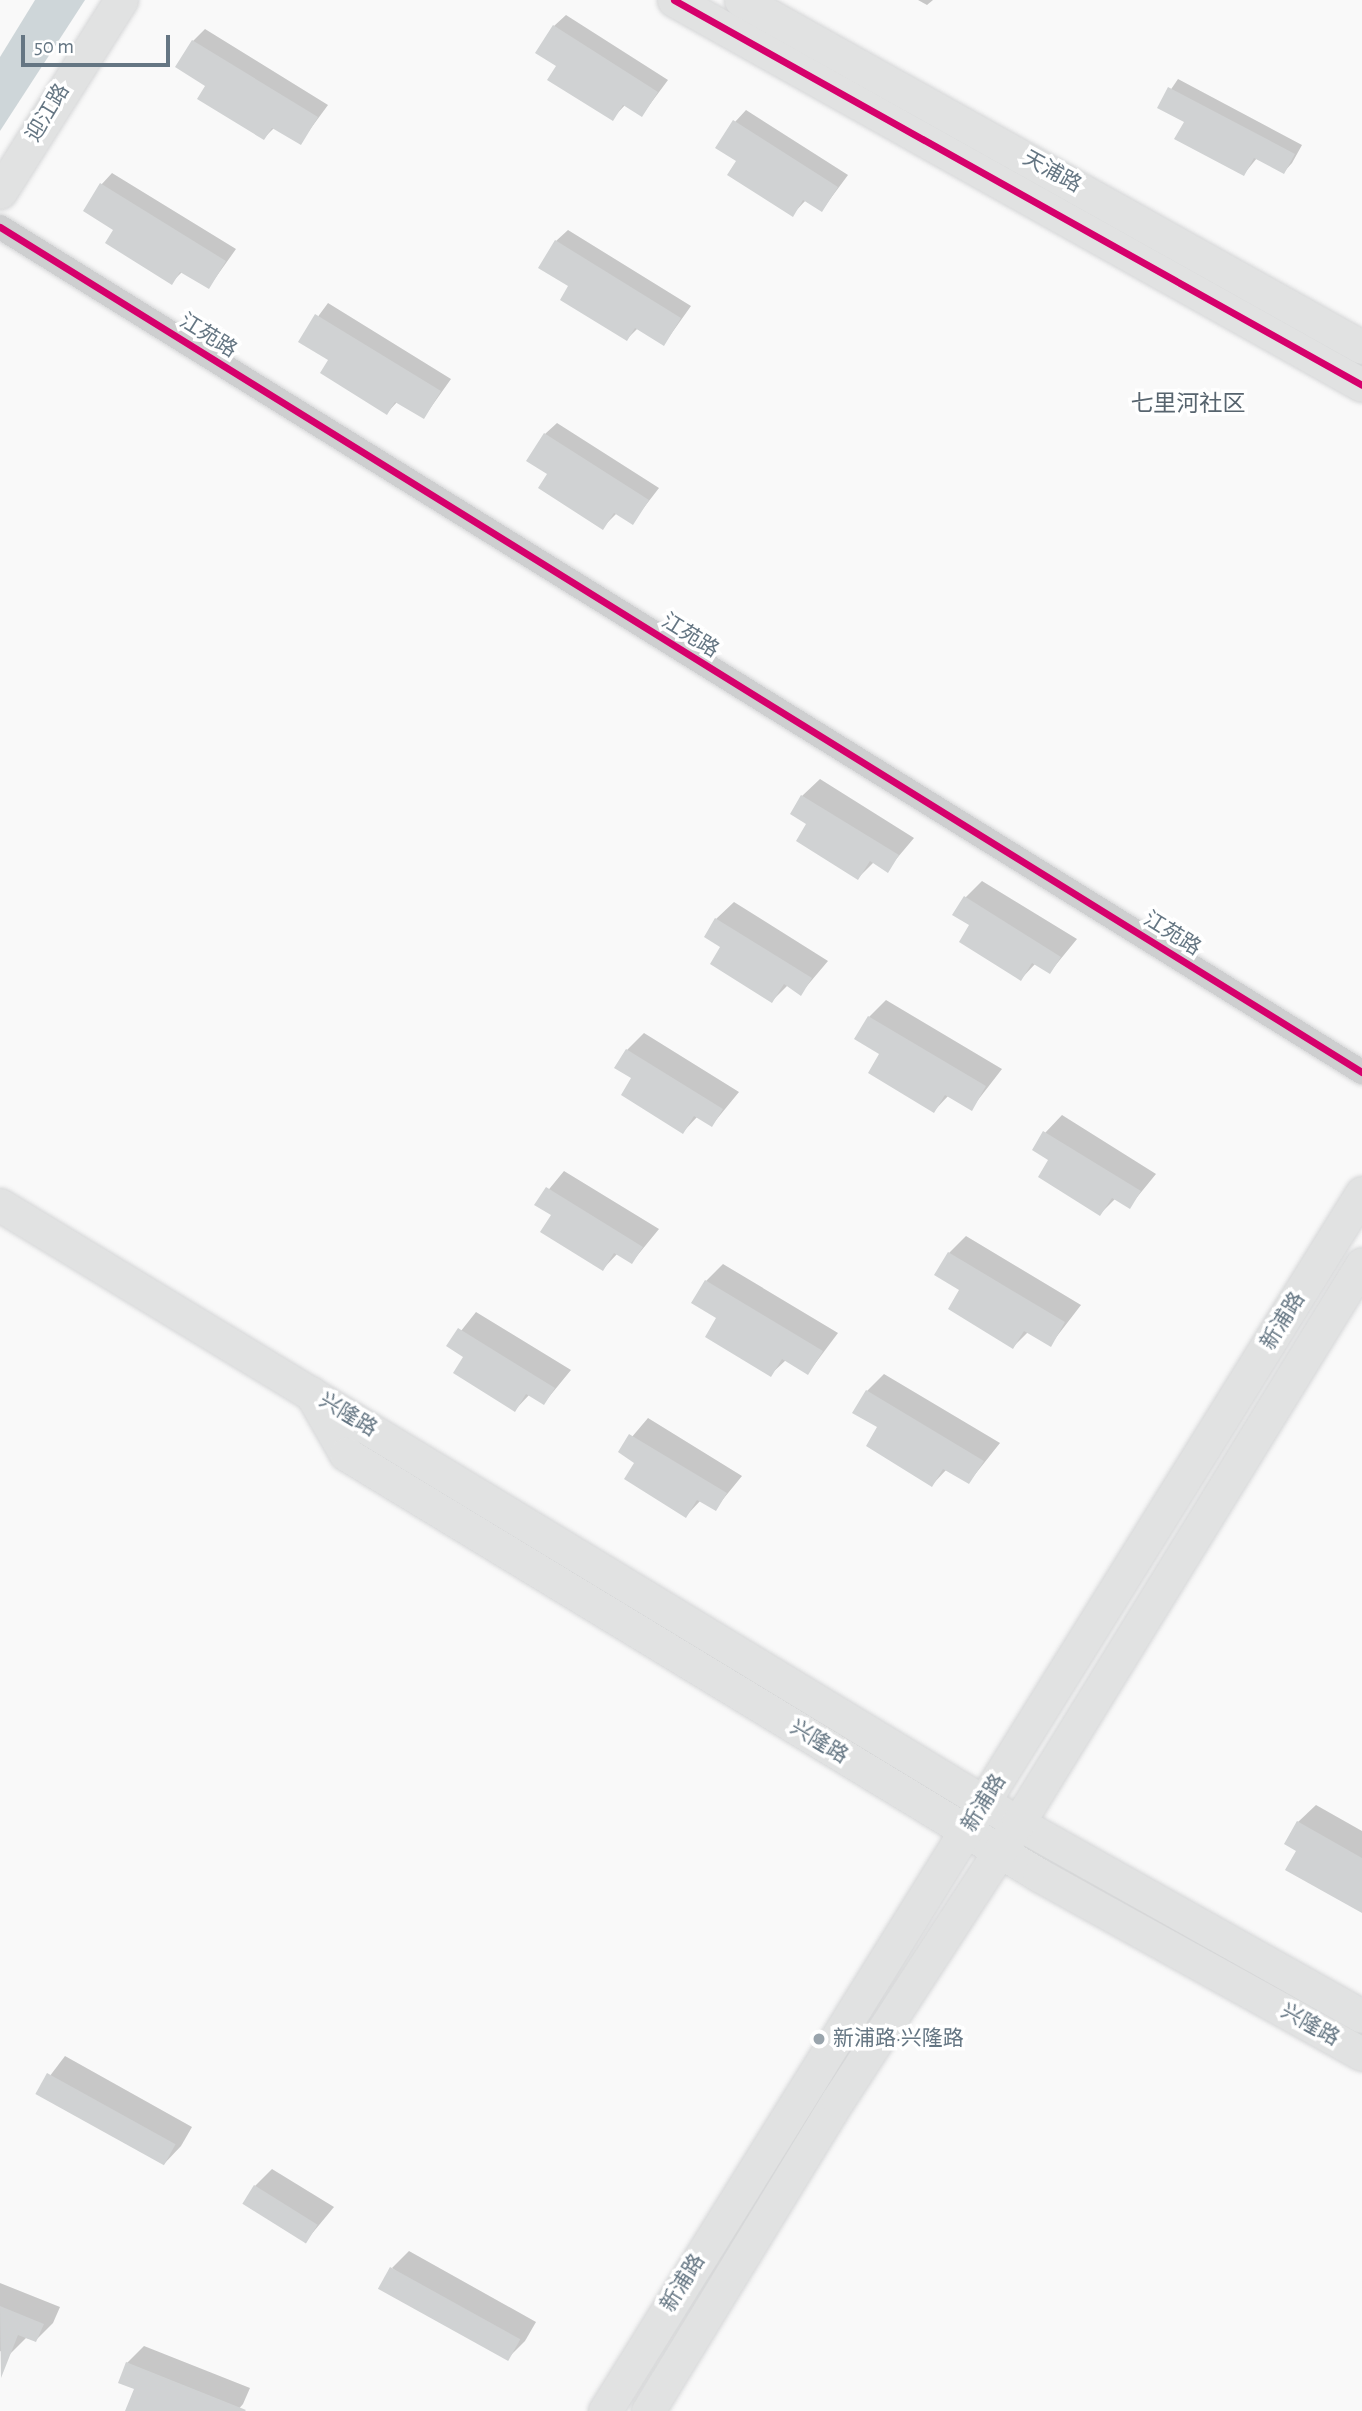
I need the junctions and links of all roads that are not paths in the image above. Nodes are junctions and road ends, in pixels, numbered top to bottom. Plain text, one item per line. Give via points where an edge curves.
1 (121, 0) edge
2 (674, 0) edge
3 (741, 0) edge
4 (0, 192) edge
5 (0, 227) edge
6 (1362, 347) edge
7 (1362, 385) edge
8 (1362, 1072) edge
9 (1362, 1193) edge
10 (0, 1205) edge
11 (1362, 1264) edge
12 (310, 1391) junction
13 (985, 1803) junction
14 (1018, 1823) junction
15 (967, 1831) junction
16 (1000, 1852) junction
17 (1362, 2016) edge
18 (1362, 2054) edge
19 (605, 2411) edge
20 (648, 2411) edge

1 - 4 main road, 迎江路
2 - 7 main road
3 - 6 main road, 天浦路
5 - 8 street, 江苑路
9 - 13 main road, 新浦路
10 - 12 main road, 兴隆路
11 - 14 main road, 新浦路
12 - 13 main road, 兴隆路
12 - 15 main road, 兴隆路 via 346,1454
13 - 14 main road, 兴隆路
13 - 15 main road, 新浦路
14 - 16 main road, 新浦路
14 - 17 main road, 兴隆路
15 - 16 main road, 兴隆路
15 - 19 main road, 新浦路
16 - 18 main road, 兴隆路
16 - 20 main road, 新浦路 via 838,2100

